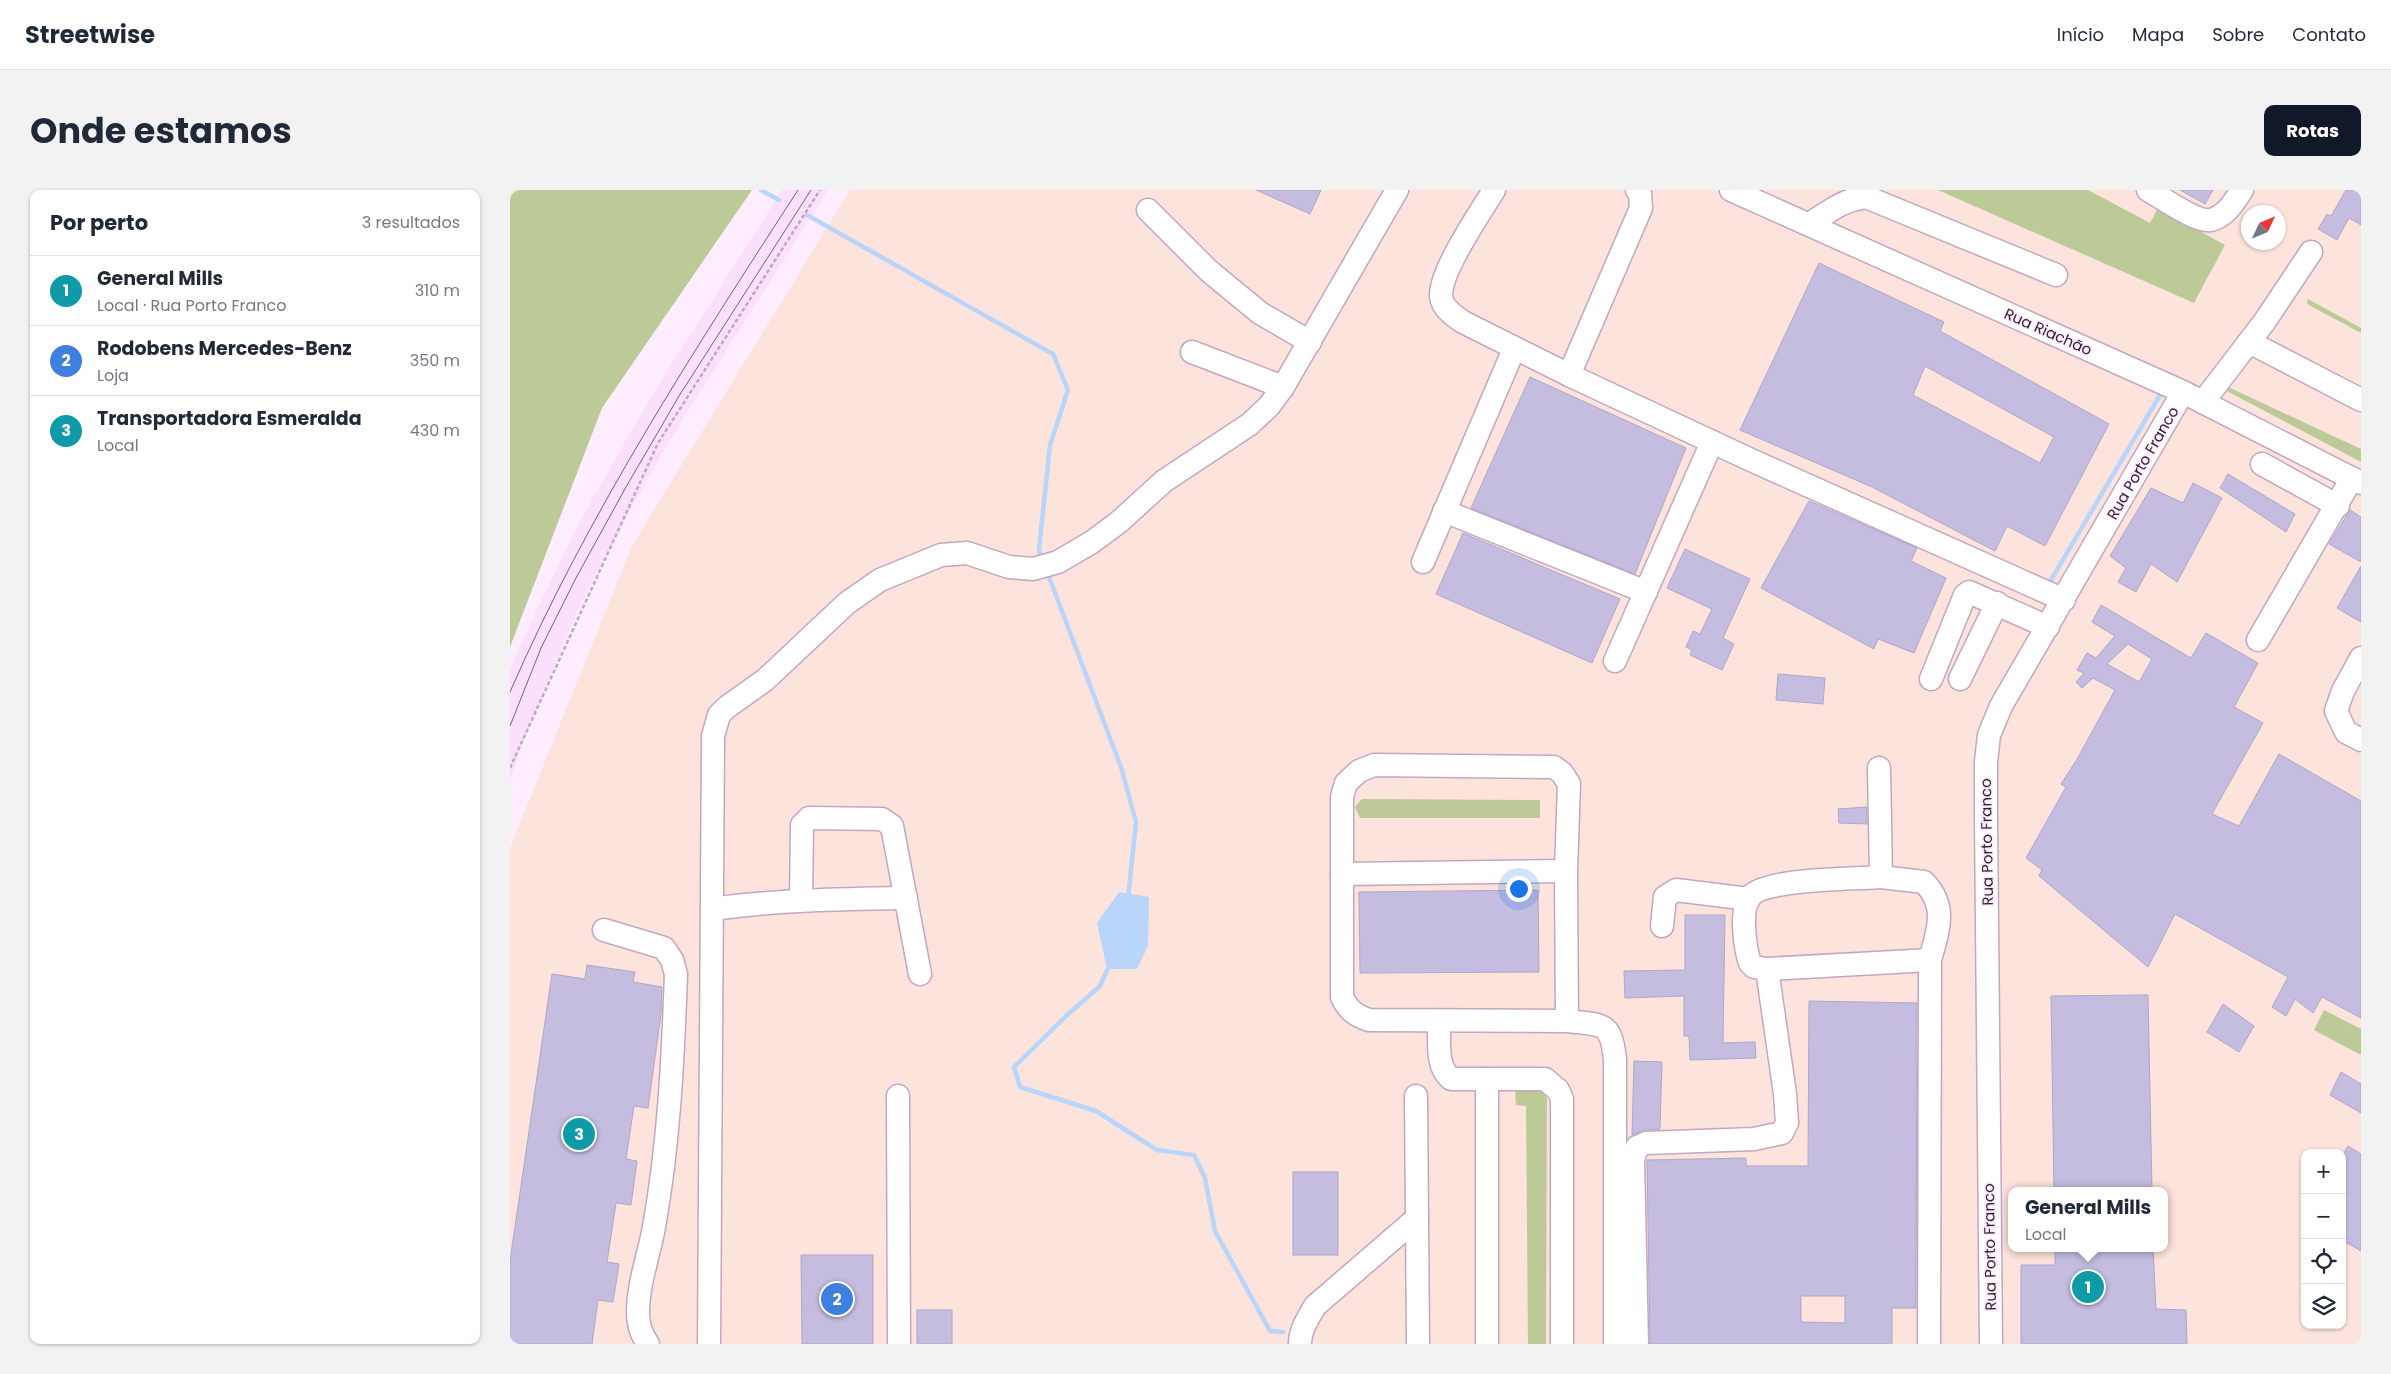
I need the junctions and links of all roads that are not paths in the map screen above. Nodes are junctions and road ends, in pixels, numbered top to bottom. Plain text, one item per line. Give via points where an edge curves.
1 (1397, 190) edge
2 (1494, 190) edge
3 (1636, 190) edge
4 (2148, 190) edge
5 (2242, 190) edge
6 (1741, 192) edge
7 (1148, 210) dead end
8 (1809, 224) junction
9 (2311, 252) dead end
10 (2056, 275) dead end
11 (1310, 342) junction
12 (2249, 342) junction
13 (1514, 349) junction
14 (1192, 352) dead end
15 (1569, 375) junction
16 (1283, 387) junction
17 (2193, 397) junction
18 (2361, 400) edge
19 (1712, 442) junction
20 (2262, 464) dead end
21 (2357, 481) edge
22 (2338, 506) junction
23 (1444, 512) junction
24 (1423, 562) dead end
25 (1646, 592) junction
26 (2064, 600) junction
27 (1997, 603) junction
28 (2048, 627) junction
29 (2258, 640) dead end
30 (2361, 658) edge
31 (1615, 661) dead end
32 (1931, 679) dead end
33 (1960, 679) dead end
34 (2361, 740) edge
35 (1879, 768) dead end
36 (1566, 871) junction
37 (1342, 874) junction
38 (1881, 877) junction
39 (906, 898) junction
40 (1749, 899) junction
41 (801, 900) junction
42 (712, 909) junction
43 (1662, 926) dead end
44 (604, 930) dead end
45 (1930, 960) junction
46 (1766, 969) junction
47 (920, 974) dead end
48 (1439, 1021) junction
49 (1567, 1022) junction
50 (1487, 1079) junction
51 (898, 1096) dead end
52 (1416, 1096) dead end
53 (1417, 1218) junction
54 (642, 1340) edge
55 (709, 1344) edge
56 (899, 1344) edge
57 (1300, 1344) edge
58 (1418, 1344) edge
59 (1487, 1344) edge
60 (1562, 1344) edge
61 (1615, 1344) edge
62 (1637, 1344) edge
63 (1929, 1344) edge
64 (1992, 1344) edge

1 - 11 street
2 - 13 street via 1444,279 1441,298 1448,311 1462,322
3 - 15 street via 1640,193 1641,208
4 - 5 street via 2199,218 2211,220 2232,206
6 - 8 street, Rua Riachão
7 - 11 street via 1216,277 1260,313
8 - 10 street via 1836,206 1866,197
8 - 17 street, Rua Riachão
9 - 12 street, Rua Porto Franco
11 - 16 street
12 - 17 street, Rua Porto Franco
12 - 18 street
13 - 15 street
13 - 23 street
14 - 16 street
15 - 19 street
16 - 42 street via 1250,424 1164,481 1119,522 1076,553 1032,569 1009,567 967,554 941,555 880,580 847,603 765,680 719,715 713,736
17 - 21 street, Rua Riachão
17 - 26 street, Rua Porto Franco
19 - 25 street
19 - 26 street
20 - 22 street
21 - 22 street
22 - 29 street
23 - 24 street
23 - 25 street
25 - 31 street
26 - 28 street, Rua Porto Franco
27 - 28 street
27 - 32 street via 1974,592 1965,595
27 - 33 street
28 - 64 street, Rua Porto Franco via 2001,706 1989,735 1986,762
30 - 34 street via 2343,690 2336,711 2346,732
35 - 38 street
36 - 37 street
36 - 37 street via 1569,784 1554,767 1374,765 1358,771 1346,783 1342,797
36 - 49 street
37 - 48 street via 1342,997 1346,1006 1356,1016 1369,1020
38 - 40 street via 1784,883 1760,889
38 - 45 street via 1924,882 1933,891 1938,902 1940,925
39 - 41 street
39 - 41 street via 892,826 882,819 809,818 802,825
39 - 47 street
40 - 43 street via 1676,890 1665,897
40 - 46 street via 1744,917 1748,956 1754,967
41 - 42 street
42 - 55 street
44 - 54 street via 664,948 676,974 672,1088 654,1227 638,1312
45 - 46 street
45 - 63 street
46 - 62 street via 1787,1123 1782,1133 1754,1138 1646,1143 1637,1148 1633,1160
48 - 49 street
48 - 50 street via 1440,1055 1446,1075 1451,1079
49 - 61 street via 1596,1024 1613,1037
50 - 59 street
50 - 60 street via 1544,1079 1558,1090 1562,1099
51 - 56 street
52 - 53 street
53 - 57 street via 1315,1306 1305,1323
53 - 58 street

